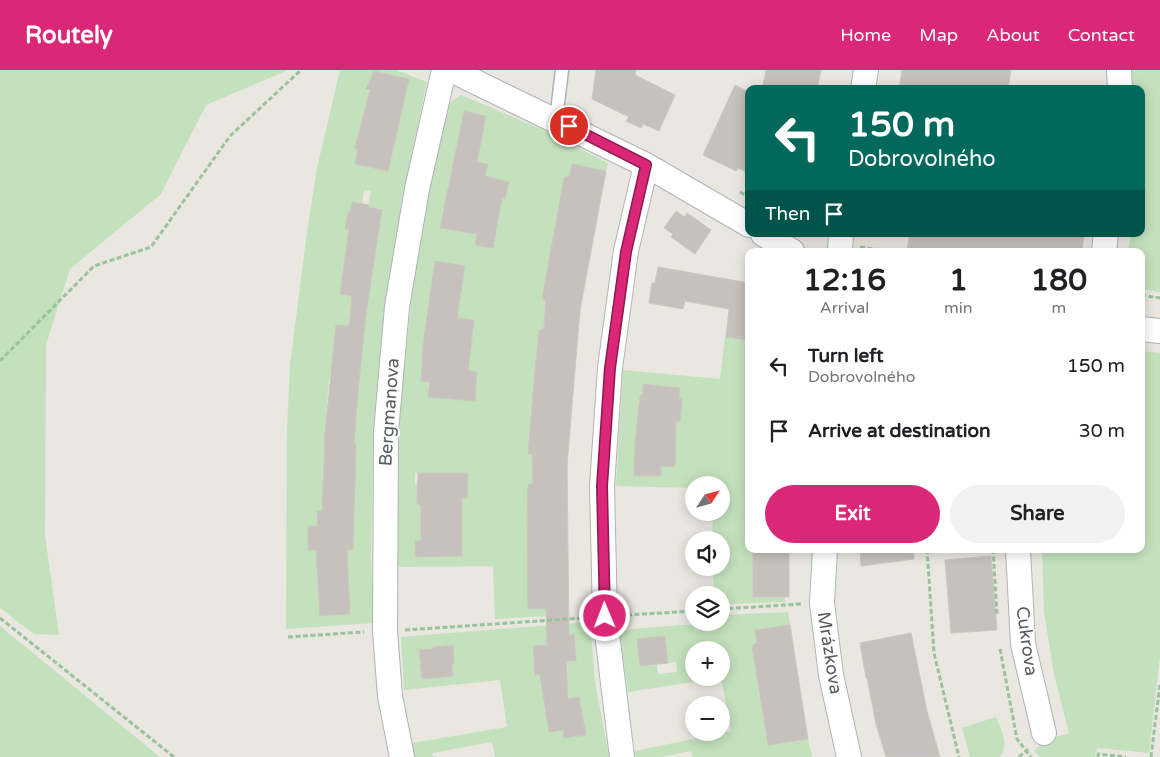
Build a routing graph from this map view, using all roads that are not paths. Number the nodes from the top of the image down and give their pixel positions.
1 (444, 70) edge
2 (451, 70) edge
3 (562, 70) edge
4 (866, 70) edge
5 (1119, 70) edge
6 (864, 85) edge
7 (1120, 85) edge
8 (556, 120) junction
9 (646, 165) junction
10 (745, 223) edge
11 (768, 237) edge
12 (787, 248) edge
13 (1145, 329) edge
14 (1160, 331) edge
15 (825, 553) edge
16 (1018, 553) edge
17 (1044, 733) dead end
18 (402, 757) edge
19 (622, 757) edge
20 (849, 757) edge

1 - 18 street, Bergmanova
2 - 8 street
3 - 8 lane
4 - 6 street
5 - 7 street
8 - 9 street
9 - 10 street
9 - 19 street
11 - 12 street
13 - 14 street
15 - 20 street, Mrázkova
16 - 17 street, Cukrova

